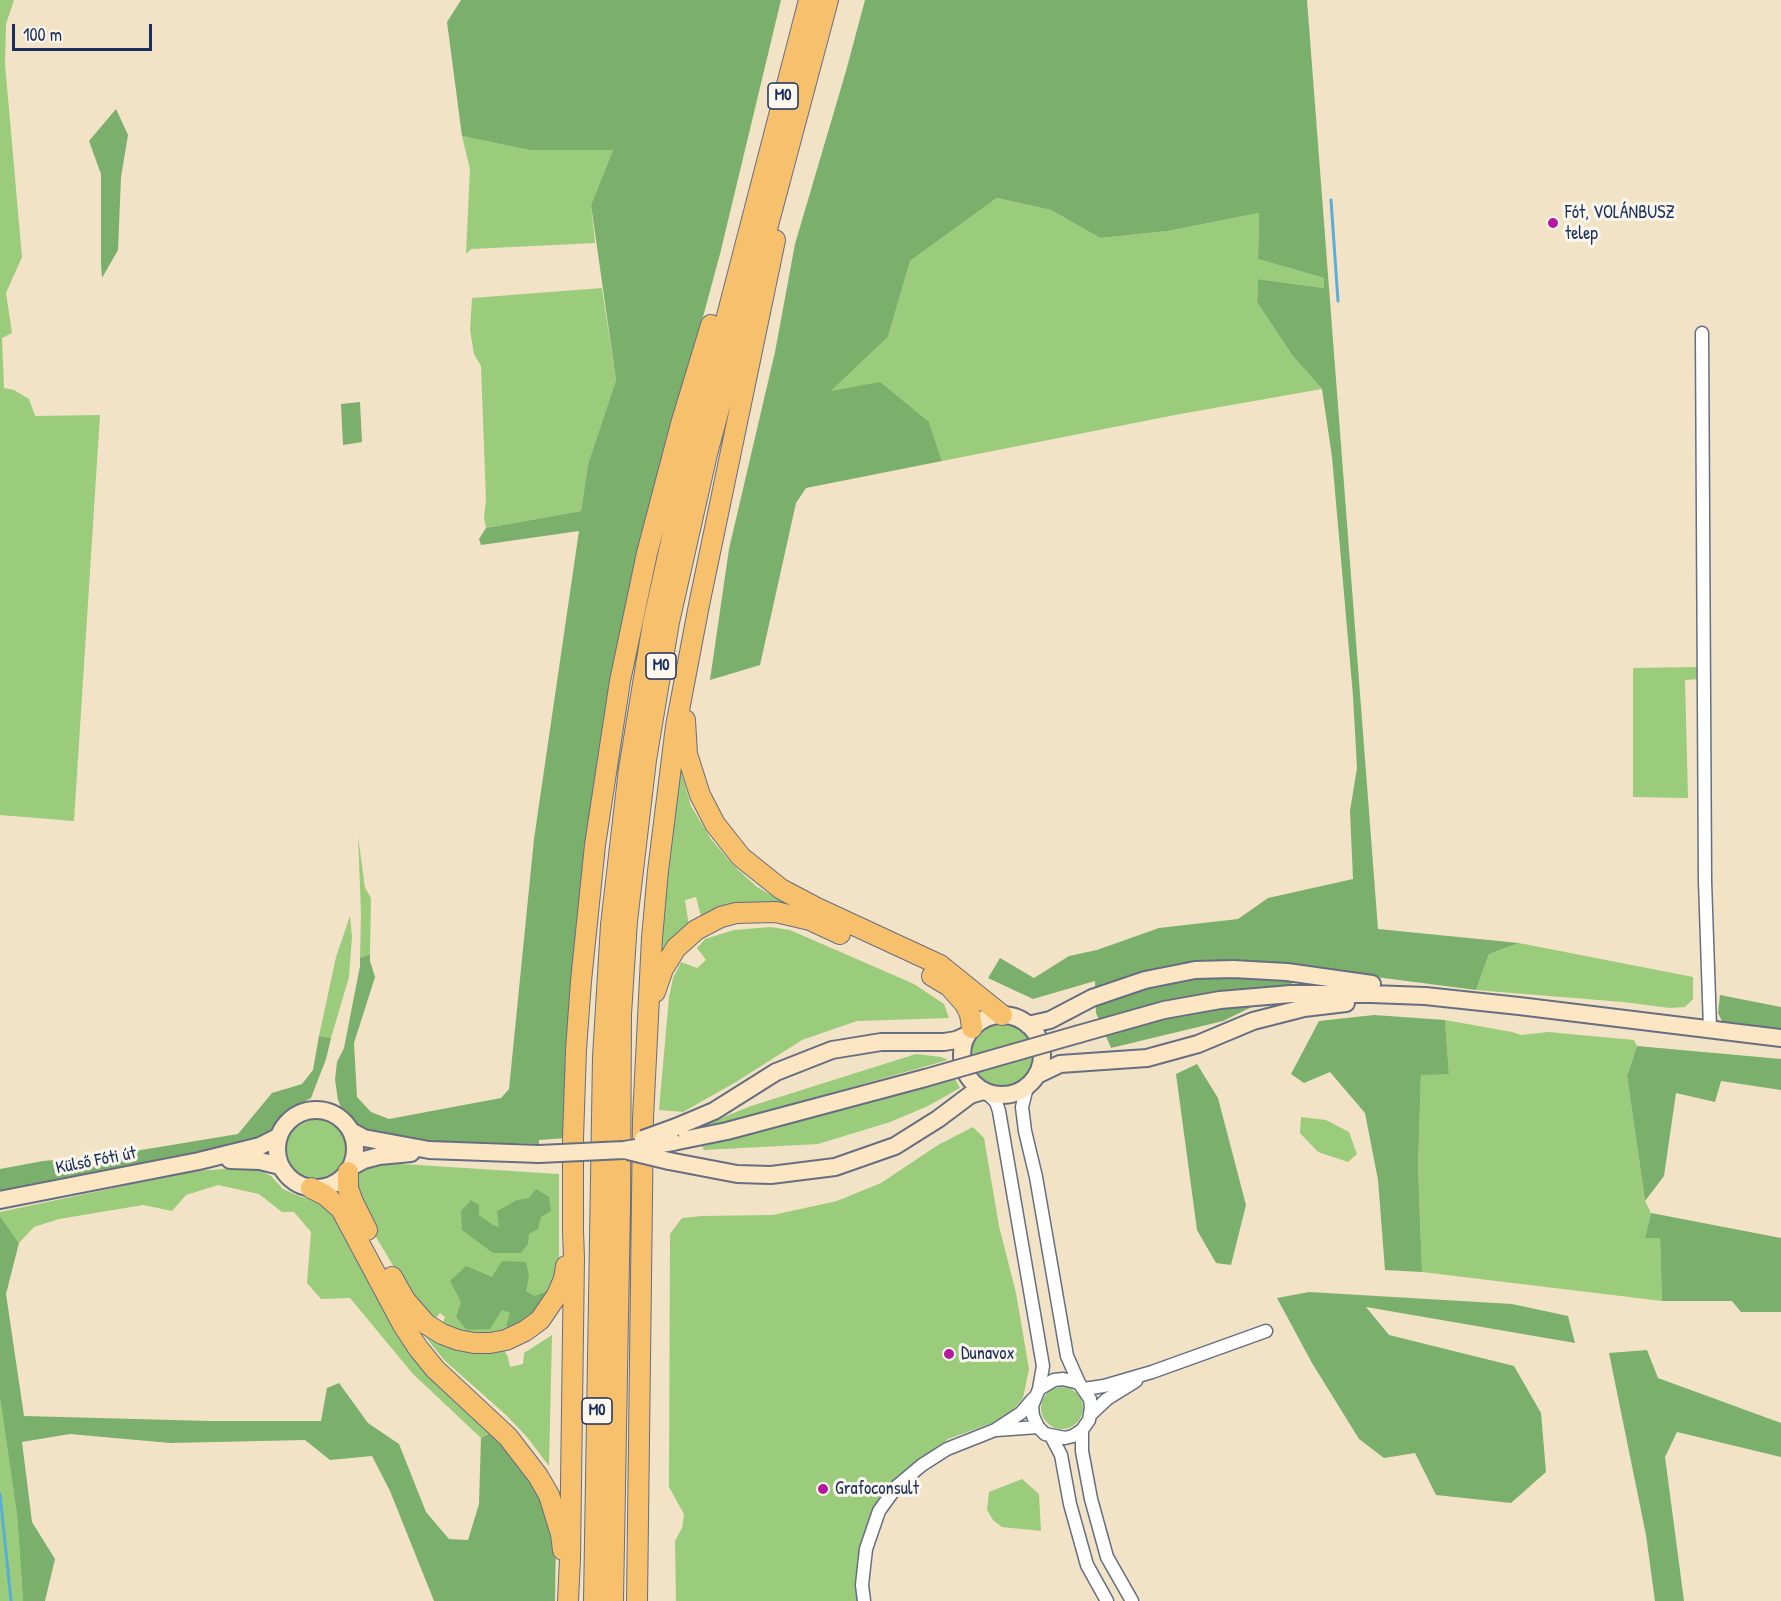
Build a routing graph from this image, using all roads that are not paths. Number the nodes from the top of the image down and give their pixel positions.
1 (809, 0) edge
2 (828, 0) edge
3 (790, 139) junction
4 (759, 193) junction
5 (1702, 333) dead end
6 (685, 678) junction
7 (1425, 996) junction
8 (1002, 1015) junction
9 (648, 1021) junction
10 (1028, 1024) junction
11 (1710, 1028) junction
12 (969, 1031) junction
13 (1781, 1038) edge
14 (1032, 1081) junction
15 (986, 1092) junction
16 (351, 1131) junction
17 (675, 1135) junction
18 (278, 1137) junction
19 (429, 1150) junction
20 (624, 1150) junction
21 (601, 1151) junction
22 (199, 1161) junction
23 (280, 1166) junction
24 (350, 1169) junction
25 (311, 1188) junction
26 (0, 1200) edge
27 (573, 1231) junction
28 (1266, 1331) dead end
29 (1152, 1372) junction
30 (1081, 1386) junction
31 (1036, 1393) junction
32 (1091, 1414) junction
33 (1038, 1427) junction
34 (995, 1430) junction
35 (1082, 1430) junction
36 (1051, 1436) junction
37 (568, 1595) edge
38 (594, 1601) edge
39 (613, 1601) edge
40 (637, 1601) edge
41 (864, 1601) edge
42 (1107, 1601) edge
43 (1132, 1601) edge

1 - 4 highway, M0
2 - 3 highway, M0
3 - 6 highway
3 - 39 highway, M0
4 - 21 highway, M0
4 - 27 highway
5 - 11 street
6 - 8 highway
6 - 9 highway
7 - 10 main road
7 - 11 main road
7 - 14 main road
7 - 17 main road, bridge
8 - 10 main road
8 - 12 main road
9 - 12 highway
9 - 40 highway
10 - 14 main road
11 - 13 main road
12 - 15 main road
12 - 17 main road
14 - 15 main road
14 - 30 street
15 - 20 main road, bridge
15 - 31 street
16 - 18 main road
16 - 19 main road
16 - 24 main road
17 - 20 main road, bridge
18 - 22 main road, Külső Fóti út
18 - 23 main road
19 - 21 main road, bridge
19 - 24 main road
20 - 21 main road, bridge
21 - 38 highway, M0
22 - 23 main road, Külső Fóti út
22 - 26 main road, Külső Fóti út
23 - 25 main road
24 - 25 main road
24 - 27 highway
25 - 37 highway
27 - 37 highway
28 - 29 street
29 - 30 street
29 - 32 street
30 - 31 street
30 - 32 street
31 - 33 street
31 - 34 street
32 - 35 street
33 - 34 street
33 - 36 street
34 - 41 street
35 - 36 street
35 - 43 street
36 - 42 street

